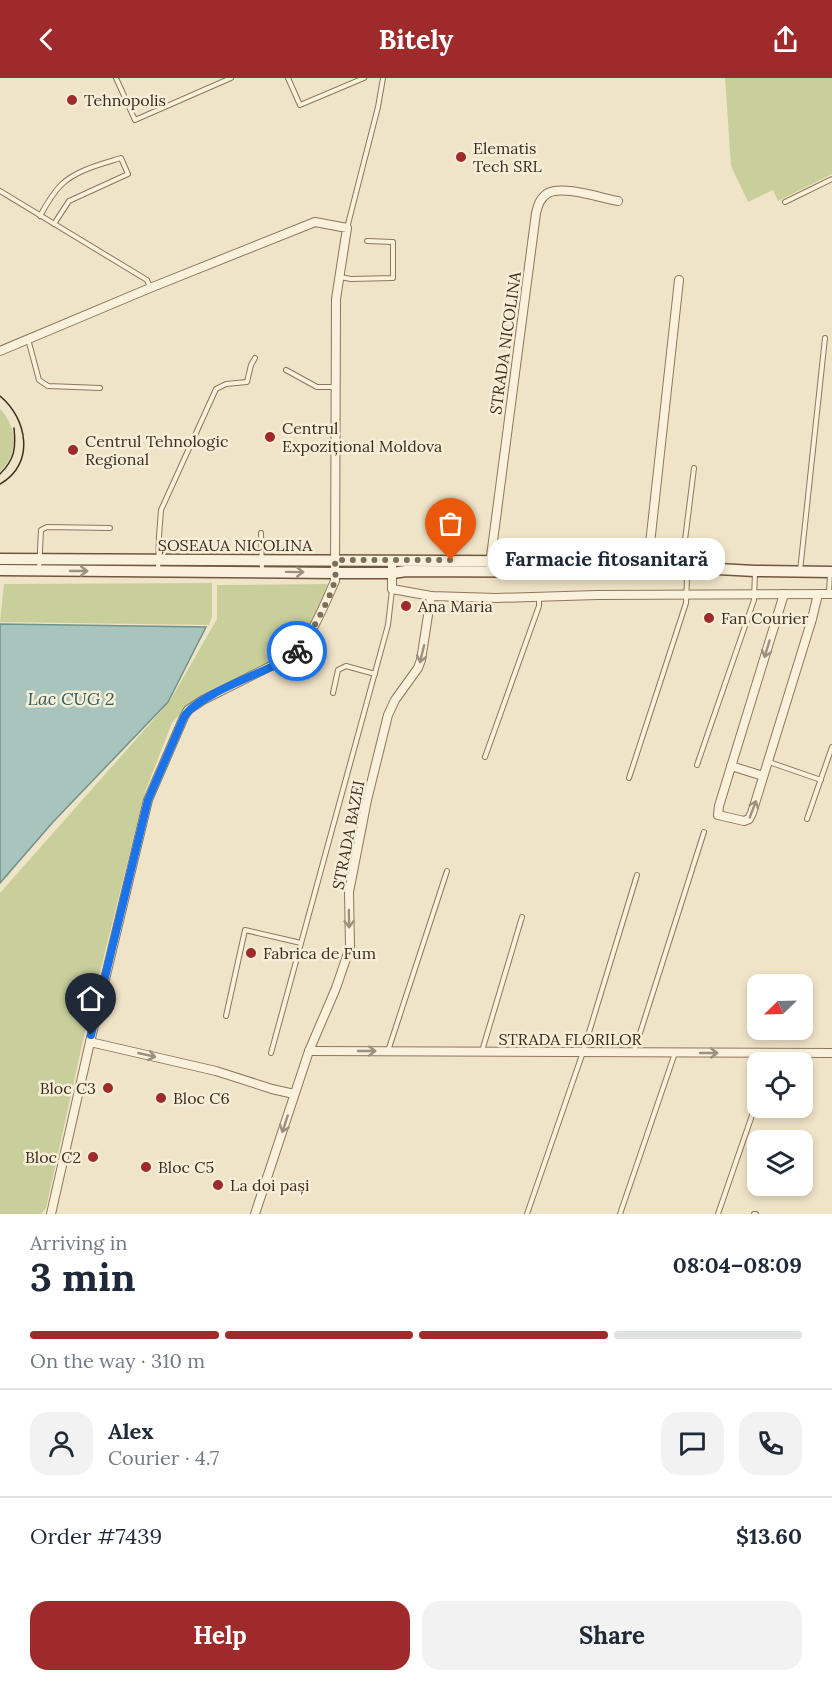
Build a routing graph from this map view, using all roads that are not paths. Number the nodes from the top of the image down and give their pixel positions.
1 (116, 78) edge
2 (231, 78) edge
3 (288, 78) edge
4 (364, 78) edge
5 (383, 78) edge
6 (832, 179) edge
7 (0, 191) edge
8 (618, 201) dead end
9 (785, 202) dead end
10 (40, 216) junction
11 (54, 224) junction
12 (347, 228) junction
13 (367, 241) dead end
14 (339, 277) junction
15 (679, 280) dead end
16 (150, 288) junction
17 (825, 338) dead end
18 (28, 339) junction
19 (0, 351) edge
20 (255, 358) dead end
21 (286, 370) dead end
22 (335, 387) junction
23 (100, 388) dead end
24 (694, 468) dead end
25 (110, 528) dead end
26 (261, 533) dead end
27 (0, 559) edge
28 (39, 559) junction
29 (159, 560) junction
30 (335, 560) junction
31 (392, 561) junction
32 (648, 562) junction
33 (262, 566) junction
34 (490, 566) junction
35 (685, 567) junction
36 (0, 570) edge
37 (39, 571) junction
38 (755, 571) junction
39 (158, 572) junction
40 (800, 572) junction
41 (831, 572) edge
42 (335, 573) junction
43 (393, 573) junction
44 (392, 589) junction
45 (755, 594) junction
46 (784, 594) junction
47 (818, 594) junction
48 (831, 594) edge
49 (686, 595) junction
50 (431, 596) junction
51 (539, 596) junction
52 (375, 674) junction
53 (333, 693) dead end
54 (832, 747) edge
55 (485, 757) dead end
56 (768, 761) junction
57 (697, 765) dead end
58 (731, 766) junction
59 (763, 776) junction
60 (629, 778) dead end
61 (821, 780) junction
62 (807, 819) dead end
63 (704, 832) dead end
64 (447, 871) dead end
65 (637, 875) dead end
66 (522, 917) dead end
67 (301, 943) junction
68 (226, 1016) dead end
69 (90, 1042) junction
70 (309, 1051) junction
71 (387, 1051) junction
72 (482, 1052) junction
73 (583, 1052) junction
74 (271, 1053) dead end
75 (634, 1053) junction
76 (675, 1053) junction
77 (832, 1053) edge
78 (813, 1055) edge
79 (747, 1057) edge
80 (294, 1094) junction
81 (751, 1118) edge
82 (51, 1214) edge
83 (255, 1214) edge
84 (526, 1214) edge
85 (620, 1214) edge
86 (718, 1214) edge

1 - 2 lane
3 - 4 lane
5 - 12 lane
6 - 9 lane
7 - 10 lane
8 - 34 street, STRADA NICOLINA
10 - 11 lane
10 - 11 lane
11 - 16 lane
12 - 14 street
12 - 16 street
13 - 14 lane
14 - 22 street
15 - 32 street
16 - 18 street
17 - 40 lane
18 - 19 street
18 - 23 lane
20 - 29 lane
21 - 22 lane
22 - 30 street
24 - 35 lane
25 - 28 lane
26 - 33 lane
27 - 28 main road, ȘOSEAUA NICOLINA
28 - 29 main road, ȘOSEAUA NICOLINA
28 - 37 lane
29 - 33 main road, ȘOSEAUA NICOLINA
29 - 39 lane
30 - 31 main road, ȘOSEAUA NICOLINA
30 - 33 main road, ȘOSEAUA NICOLINA
30 - 42 street
31 - 34 main road, ȘOSEAUA NICOLINA
31 - 43 street
32 - 34 main road, ȘOSEAUA NICOLINA
32 - 35 main road, ȘOSEAUA NICOLINA
33 - 39 main road, ȘOSEAUA NICOLINA
33 -> 42 main road, ȘOSEAUA NICOLINA
34 - 35 main road, ȘOSEAUA NICOLINA
34 - 43 main road, ȘOSEAUA NICOLINA
35 - 38 main road, ȘOSEAUA NICOLINA
35 - 49 lane
36 - 37 main road, ȘOSEAUA NICOLINA
37 -> 39 main road, ȘOSEAUA NICOLINA
38 - 40 main road, ȘOSEAUA NICOLINA
38 - 45 lane
40 - 41 main road, ȘOSEAUA NICOLINA
41 - 48 lane
42 - 43 main road, ȘOSEAUA NICOLINA
42 - 69 street
43 - 44 street
44 - 50 street
44 - 52 lane
45 - 46 street
45 - 49 street
45 - 57 lane
46 - 47 street
46 -> 58 street
47 - 48 street
47 - 56 street
49 - 51 street
49 - 60 lane
50 - 51 street
50 -> 70 street, STRADA BAZEI
51 - 55 lane
52 - 53 lane
52 - 67 lane
54 - 61 lane
56 - 59 street
56 - 61 lane
58 - 59 street
58 -> 59 street
61 - 62 lane
63 - 75 lane
64 - 71 lane
65 - 73 lane
66 - 72 lane
67 - 68 lane
67 - 74 lane
69 -> 80 street
69 - 82 street
70 -> 71 street, STRADA FLORILOR
70 - 80 street, STRADA BAZEI
71 - 72 street, STRADA FLORILOR
72 - 73 street, STRADA FLORILOR
73 - 75 street, STRADA FLORILOR
73 - 84 lane
75 - 76 street, STRADA FLORILOR
76 -> 79 street, STRADA FLORILOR
76 - 85 lane
77 - 78 street, STRADA FLORILOR
80 -> 83 street, STRADA BAZEI
81 - 86 lane

